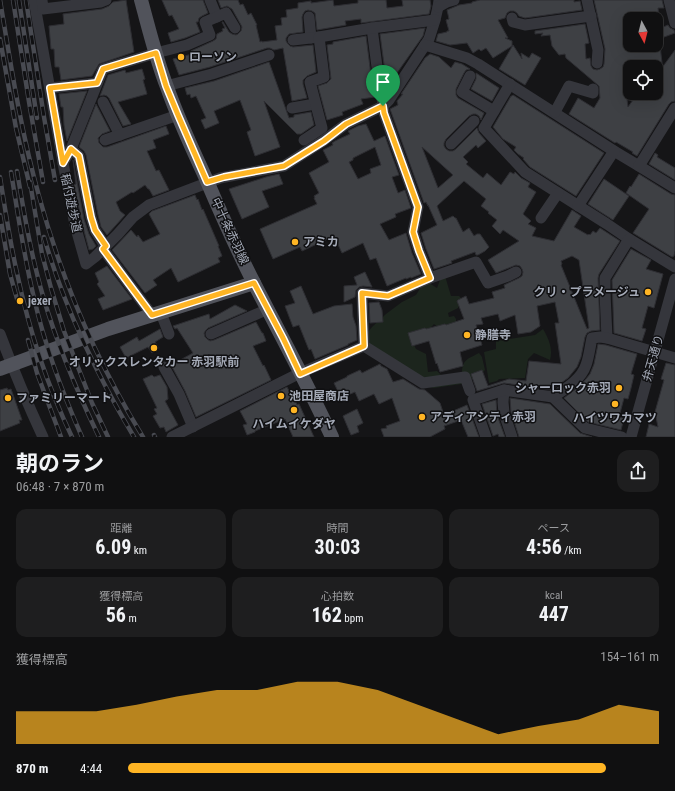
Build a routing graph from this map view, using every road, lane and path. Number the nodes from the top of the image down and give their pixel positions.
1 (34, 0) edge
2 (42, 0) edge
3 (106, 0) edge
4 (141, 0) edge
5 (210, 0) edge
6 (454, 0) edge
7 (587, 0) edge
8 (668, 0) edge
9 (439, 4) edge
10 (590, 16) junction
11 (217, 17) junction
12 (309, 18) dead end
13 (512, 18) dead end
14 (435, 20) junction
15 (675, 23) edge
16 (235, 28) dead end
17 (372, 28) junction
18 (315, 37) junction
19 (293, 40) dead end
20 (425, 45) junction
21 (156, 53) junction
22 (269, 55) dead end
23 (597, 62) dead end
24 (470, 76) dead end
25 (97, 83) junction
26 (510, 84) junction
27 (166, 86) junction
28 (50, 88) junction
29 (593, 90) dead end
30 (381, 98) junction
31 (103, 102) dead end
32 (315, 104) junction
33 (292, 108) dead end
34 (675, 108) edge
35 (494, 111) junction
36 (554, 112) junction
37 (178, 115) junction
38 (474, 121) dead end
39 (120, 136) junction
40 (105, 140) dead end
41 (304, 140) dead end
42 (452, 144) dead end
43 (71, 149) junction
44 (614, 151) junction
45 (63, 163) junction
46 (639, 166) junction
47 (207, 182) junction
48 (675, 188) edge
49 (558, 193) junction
50 (578, 206) junction
51 (540, 218) dead end
52 (629, 239) junction
53 (104, 248) junction
54 (675, 268) edge
55 (516, 272) dead end
56 (430, 278) junction
57 (675, 279) edge
58 (254, 283) junction
59 (268, 309) junction
60 (157, 314) junction
61 (0, 334) edge
62 (169, 334) dead end
63 (211, 334) dead end
64 (607, 338) junction
65 (364, 346) junction
66 (655, 352) junction
67 (675, 358) edge
68 (4, 364) edge
69 (164, 367) dead end
70 (300, 374) junction
71 (504, 390) junction
72 (470, 391) dead end
73 (553, 397) junction
74 (193, 427) junction
75 (43, 437) edge
76 (172, 437) edge
77 (332, 437) edge
78 (486, 437) edge
79 (512, 437) edge
80 (622, 437) edge
81 (631, 437) edge

1 - 28 street, 稲付遊歩道
2 - 3 street
4 - 21 main road, 中十条赤羽線
5 - 11 street
6 - 9 street
7 - 10 street
8 - 15 street
9 - 14 street
10 - 13 street
10 - 23 street
11 - 16 street
11 - 21 street
12 - 18 street
14 - 17 street
14 - 20 street
17 - 18 street
17 - 30 street
18 - 19 street
18 - 32 street
20 - 26 street
20 - 30 street
21 - 25 street
21 - 27 main road, 中十条赤羽線
22 - 27 street
24 - 35 street
25 - 28 street
25 - 43 street
26 - 35 street
26 - 36 street
27 - 37 main road, 中十条赤羽線
28 - 45 street, 稲付遊歩道
29 - 36 street
30 - 47 street
30 - 56 street
31 - 39 street
32 - 33 street
32 - 41 street
34 - 46 street
35 - 49 street
36 - 44 street
37 - 39 street
37 - 47 main road, 中十条赤羽線
38 - 42 street
39 - 40 street
43 - 45 street
43 - 53 street
44 - 46 street
44 - 50 street
45 - 53 street, 稲付遊歩道
46 - 48 street
47 - 53 street
47 - 58 main road, 中十条赤羽線
49 - 50 street
49 - 51 street
50 - 52 street
52 - 54 street
52 - 64 street
53 - 60 street
55 - 56 street
56 - 65 street
57 - 66 street, 弁天通り
58 - 59 main road, 中十条赤羽線
58 - 60 main road
59 - 63 street
59 - 70 main road, 中十条赤羽線
60 - 62 street
60 - 68 main road
61 - 68 street
64 - 66 street
64 - 73 street
65 - 70 street
65 - 72 street
66 - 67 street
66 - 81 street, 弁天通り
68 - 75 street
69 - 74 street
70 - 74 street
70 - 77 main road, 中十条赤羽線
71 - 73 street
71 - 78 street
71 - 79 street
73 - 80 street
74 - 76 street

